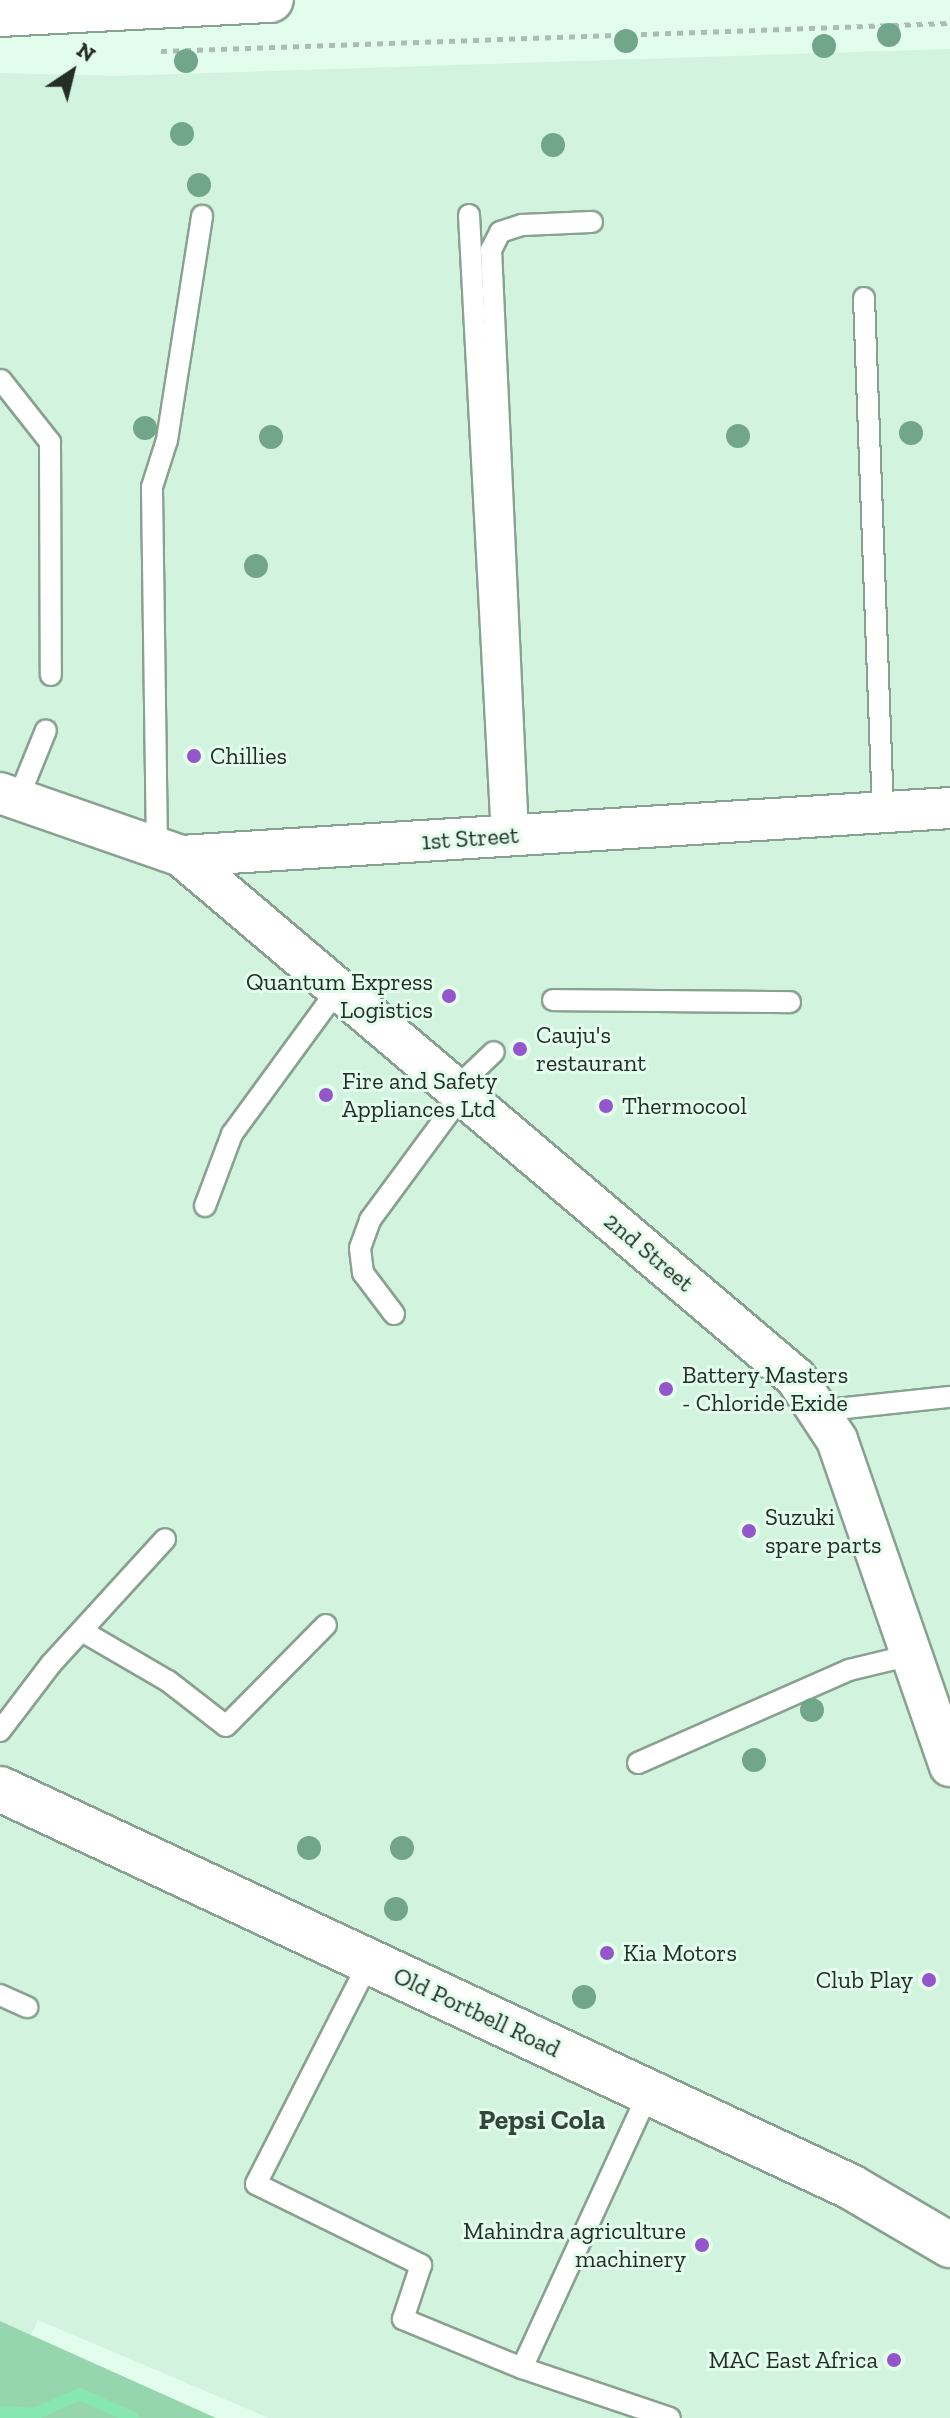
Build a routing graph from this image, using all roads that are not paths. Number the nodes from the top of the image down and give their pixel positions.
1 (271, 0) edge
2 (0, 14) edge
3 (469, 215) dead end
4 (202, 216) dead end
5 (592, 222) dead end
6 (864, 298) dead end
7 (1, 380) edge
8 (51, 675) dead end
9 (46, 730) dead end
10 (9, 796) edge
11 (950, 808) edge
12 (883, 812) junction
13 (510, 835) junction
14 (169, 852) junction
15 (338, 989) junction
16 (553, 1000) dead end
17 (790, 1002) dead end
18 (494, 1052) dead end
19 (460, 1091) junction
20 (205, 1206) dead end
21 (394, 1314) dead end
22 (950, 1397) edge
23 (818, 1411) junction
24 (165, 1539) dead end
25 (326, 1625) dead end
26 (82, 1631) junction
27 (911, 1655) junction
28 (0, 1731) edge
29 (638, 1763) dead end
30 (950, 1766) edge
31 (0, 1789) edge
32 (369, 1962) junction
33 (0, 1995) edge
34 (27, 2007) dead end
35 (649, 2092) junction
36 (950, 2245) edge
37 (522, 2368) junction
38 (670, 2418) edge

1 - 2 main road
3 - 13 lane
4 - 14 lane
5 - 13 lane
6 - 12 lane
7 - 8 lane
9 - 10 lane
10 - 14 street, 1st Street
11 - 12 street, 1st Street
12 - 13 street, 1st Street
13 - 14 street, 1st Street
14 - 15 street, 2nd Street
15 - 19 street, 2nd Street
15 - 20 lane
16 - 17 lane
18 - 19 lane
19 - 21 lane
19 - 23 street, 2nd Street
22 - 23 lane
23 - 27 street, 2nd Street
24 - 26 lane
25 - 26 lane
26 - 28 lane
27 - 29 lane
27 - 30 street, 2nd Street
31 - 32 main road, Old Portbell Road
32 - 35 main road, Old Portbell Road
32 - 37 lane
33 - 34 lane
35 - 36 main road, Old Portbell Road
35 - 37 lane
37 - 38 lane

